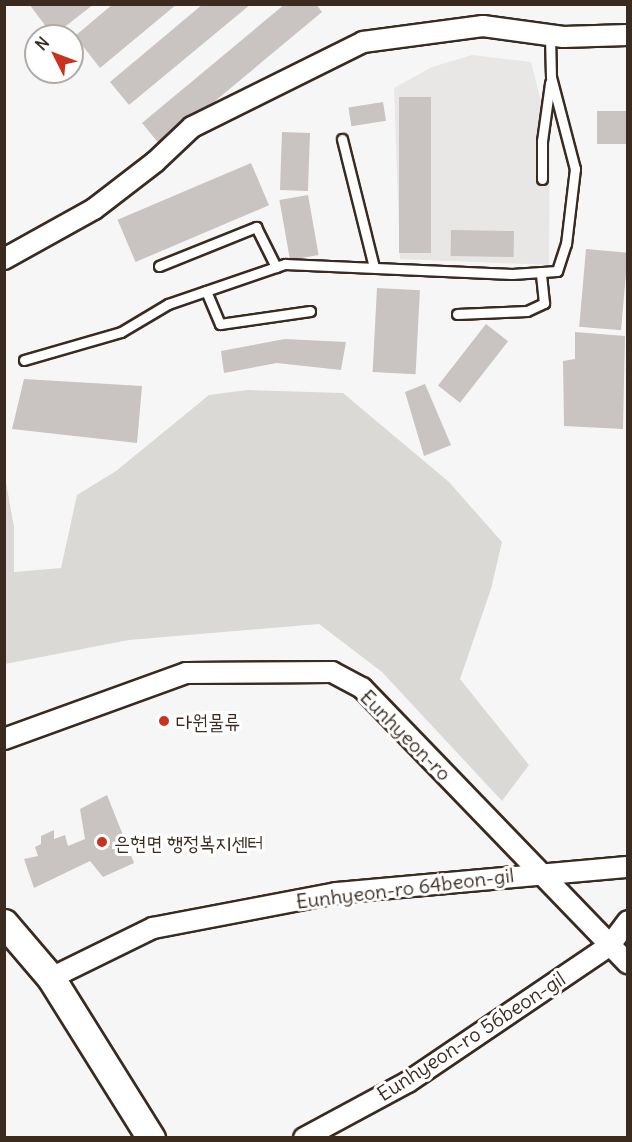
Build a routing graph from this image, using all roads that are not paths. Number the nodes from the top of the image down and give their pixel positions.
1 (550, 35) junction
2 (627, 35) edge
3 (551, 78) junction
4 (342, 139) dead end
5 (542, 179) dead end
6 (4, 259) edge
7 (159, 266) dead end
8 (276, 267) junction
9 (374, 267) junction
10 (541, 272) junction
11 (206, 291) junction
12 (310, 311) dead end
13 (457, 314) dead end
14 (24, 360) dead end
15 (4, 739) edge
16 (627, 867) edge
17 (543, 873) junction
18 (627, 921) edge
19 (4, 923) edge
20 (610, 945) junction
21 (627, 963) edge
22 (51, 978) junction
23 (151, 1137) edge
24 (304, 1137) edge

1 - 2 street
1 - 3 lane
1 - 6 street
3 - 5 lane
3 - 10 lane
4 - 9 lane
7 - 8 lane
8 - 9 lane
8 - 11 lane
9 - 10 lane
10 - 13 lane
11 - 12 lane
11 - 14 lane
15 - 17 street, Eunhyeon-ro
16 - 17 street, Eunhyeon-ro 64beon-gil
17 - 20 street, Eunhyeon-ro
17 - 22 street, Eunhyeon-ro 64beon-gil
18 - 20 street, Eunhyeon-ro 56beon-gil
19 - 22 main road
20 - 21 street, Eunhyeon-ro
20 - 24 street, Eunhyeon-ro 56beon-gil
22 - 23 main road

